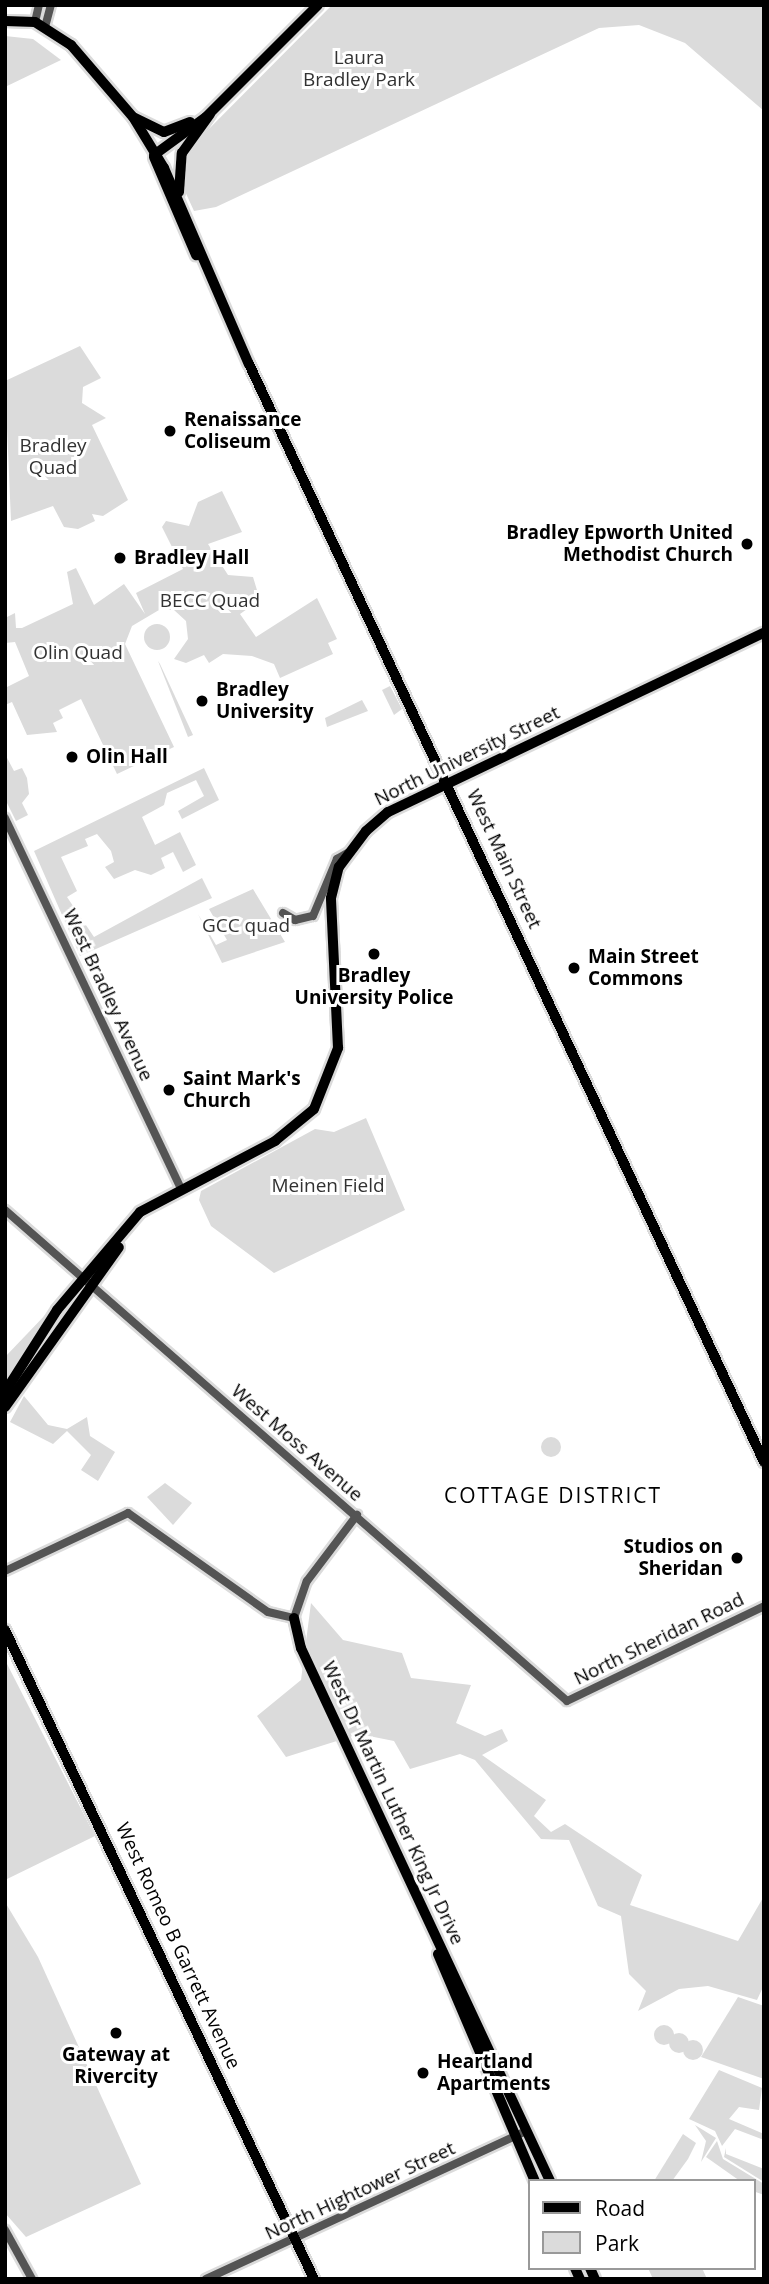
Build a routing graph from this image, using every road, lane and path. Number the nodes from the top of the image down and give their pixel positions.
1 (39, 5) edge
2 (51, 5) edge
3 (318, 5) edge
4 (5, 20) edge
5 (40, 25) junction
6 (212, 111) junction
7 (133, 117) junction
8 (154, 155) junction
9 (180, 203) junction
10 (208, 272) junction
11 (764, 633) edge
12 (449, 782) junction
13 (5, 818) edge
14 (349, 852) junction
15 (283, 913) dead end
16 (180, 1186) junction
17 (5, 1210) edge
18 (87, 1281) junction
19 (5, 1392) edge
20 (5, 1407) edge
21 (764, 1462) edge
22 (357, 1515) junction
23 (5, 1571) edge
24 (764, 1606) edge
25 (294, 1618) junction
26 (5, 1630) edge
27 (567, 1701) joint
28 (425, 1915) junction
29 (527, 2131) junction
30 (514, 2137) junction
31 (534, 2179) edge
32 (549, 2179) edge
33 (5, 2230) edge
34 (295, 2238) junction
35 (32, 2279) edge
36 (206, 2279) edge
37 (314, 2279) edge

1 - 5 street
2 - 5 street
3 - 6 main road
4 - 5 main road
5 - 7 main road, West Main Street
6 - 7 main road
6 - 8 main road
6 - 9 main road
7 - 8 main road, West Main Street
8 - 9 main road, West Main Street
8 - 10 main road, West Main Street
9 - 10 main road, West Main Street
10 - 12 main road, West Main Street
11 - 12 main road, North University Street
12 - 14 main road, North University Street
12 - 21 main road, West Main Street
13 - 16 street, West Bradley Avenue
14 - 15 street
14 - 16 main road, North University Street
16 - 18 main road, North University Street
17 - 18 street, West Moss Avenue
18 - 19 main road
18 - 20 main road
18 - 22 street, West Moss Avenue
22 - 25 street
22 - 27 street, West Moss Avenue
23 - 25 street
24 - 27 street, North Sheridan Road
25 - 28 main road, West Dr Martin Luther King Jr Drive
26 - 34 main road, West Romeo B Garrett Avenue
28 - 29 main road, West Dr Martin Luther King Jr Drive
28 - 30 main road
29 - 30 street, North Hightower Street
29 - 32 main road, West Dr Martin Luther King Jr Drive
30 - 31 main road
30 - 34 street, North Hightower Street
33 - 35 street
34 - 36 street, North Hightower Street
34 - 37 main road, West Romeo B Garrett Avenue

